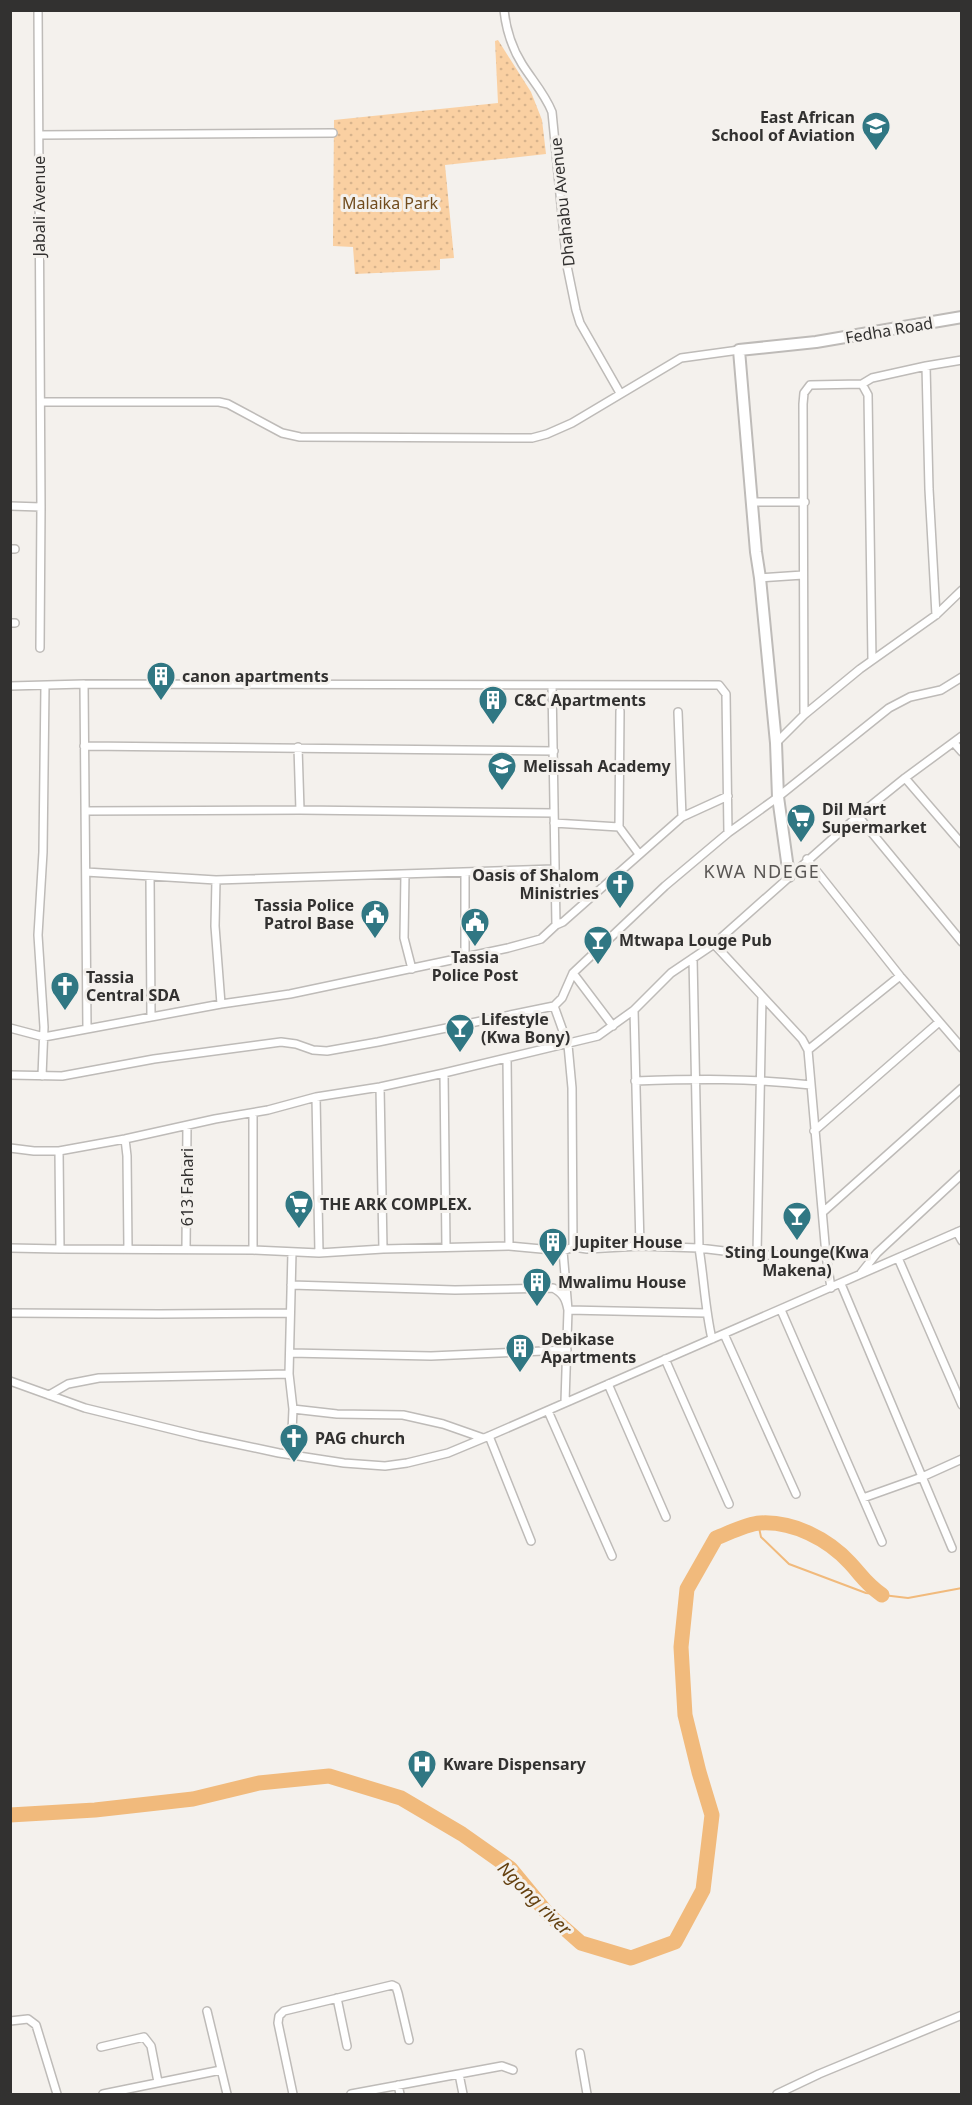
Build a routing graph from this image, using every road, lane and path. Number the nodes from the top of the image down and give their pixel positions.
1 (38, 10) edge
2 (504, 10) edge
3 (333, 133) dead end
4 (39, 135) junction
5 (962, 317) edge
6 (739, 350) junction
7 (962, 360) edge
8 (926, 366) junction
9 (862, 384) junction
10 (620, 393) junction
11 (41, 402) junction
12 (752, 502) junction
13 (804, 502) junction
14 (10, 507) edge
15 (41, 507) junction
16 (803, 575) junction
17 (760, 578) junction
18 (962, 590) edge
19 (936, 615) junction
20 (40, 648) dead end
21 (872, 660) junction
22 (962, 677) edge
23 (84, 684) junction
24 (552, 685) junction
25 (45, 686) junction
26 (10, 687) edge
27 (620, 711) dead end
28 (678, 712) dead end
29 (804, 715) junction
30 (962, 736) edge
31 (954, 742) junction
32 (776, 743) junction
33 (84, 746) junction
34 (298, 747) junction
35 (554, 751) junction
36 (962, 752) edge
37 (905, 778) junction
38 (728, 796) junction
39 (778, 797) junction
40 (300, 810) junction
41 (86, 811) junction
42 (554, 813) junction
43 (858, 816) junction
44 (682, 817) junction
45 (554, 823) junction
46 (619, 827) junction
47 (728, 833) junction
48 (962, 844) edge
49 (639, 854) junction
50 (807, 859) junction
51 (554, 869) junction
52 (86, 872) junction
53 (465, 873) junction
54 (405, 874) junction
55 (789, 876) junction
56 (150, 877) junction
57 (216, 880) junction
58 (556, 926) junction
59 (962, 942) edge
60 (714, 944) junction
61 (465, 958) junction
62 (693, 958) junction
63 (412, 969) junction
64 (573, 973) junction
65 (900, 976) junction
66 (762, 997) junction
67 (220, 1004) junction
68 (554, 1006) junction
69 (634, 1010) junction
70 (151, 1017) junction
71 (938, 1023) junction
72 (614, 1026) junction
73 (10, 1028) edge
74 (87, 1029) junction
75 (44, 1037) junction
76 (568, 1045) junction
77 (962, 1048) edge
78 (808, 1050) junction
79 (507, 1058) junction
80 (444, 1073) junction
81 (10, 1075) edge
82 (42, 1076) junction
83 (696, 1078) junction
84 (762, 1080) junction
85 (635, 1082) junction
86 (380, 1086) junction
87 (811, 1086) junction
88 (962, 1088) edge
89 (316, 1097) junction
90 (253, 1114) junction
91 (187, 1126) junction
92 (814, 1131) junction
93 (125, 1139) junction
94 (10, 1148) edge
95 (59, 1151) junction
96 (962, 1174) edge
97 (823, 1212) junction
98 (959, 1231) edge
99 (962, 1241) edge
100 (509, 1246) junction
101 (640, 1246) junction
102 (446, 1247) junction
103 (573, 1247) junction
104 (10, 1248) edge
105 (699, 1248) junction
106 (60, 1249) junction
107 (129, 1249) junction
108 (186, 1249) junction
109 (383, 1249) junction
110 (253, 1250) junction
111 (563, 1251) junction
112 (292, 1252) junction
113 (319, 1253) junction
114 (826, 1254) junction
115 (757, 1255) junction
116 (898, 1258) junction
117 (861, 1274) junction
118 (841, 1284) junction
119 (291, 1285) junction
120 (831, 1288) junction
121 (568, 1310) junction
122 (781, 1310) junction
123 (290, 1312) junction
124 (10, 1313) edge
125 (706, 1313) junction
126 (724, 1334) junction
127 (712, 1339) junction
128 (567, 1350) junction
129 (290, 1353) junction
130 (666, 1359) junction
131 (289, 1374) junction
132 (10, 1381) edge
133 (608, 1384) junction
134 (49, 1395) junction
135 (565, 1402) junction
136 (962, 1405) edge
137 (293, 1409) junction
138 (548, 1411) junction
139 (486, 1437) junction
140 (291, 1454) junction
141 (962, 1459) edge
142 (922, 1477) junction
143 (796, 1494) dead end
144 (863, 1498) junction
145 (729, 1504) dead end
146 (666, 1517) dead end
147 (531, 1540) dead end
148 (882, 1542) dead end
149 (952, 1548) dead end
150 (612, 1556) dead end
151 (337, 1998) junction
152 (207, 2011) dead end
153 (962, 2015) edge
154 (10, 2021) edge
155 (409, 2040) dead end
156 (347, 2046) dead end
157 (101, 2047) dead end
158 (580, 2054) dead end
159 (221, 2070) junction
160 (513, 2070) dead end
161 (459, 2074) junction
162 (158, 2082) junction
163 (398, 2085) junction
164 (57, 2094) edge
165 (103, 2094) edge
166 (227, 2094) edge
167 (294, 2094) edge
168 (351, 2094) edge
169 (400, 2094) edge
170 (463, 2094) edge
171 (587, 2094) edge
172 (777, 2094) edge

1 - 4 street, Jabali Avenue
2 - 10 street, Dhahabu Avenue
3 - 4 street
4 - 11 street, Jabali Avenue
5 - 6 street, Fedha Road
6 - 10 street
6 - 12 street
7 - 8 street
8 - 9 street
8 - 19 street
9 - 13 street
9 - 21 street
10 - 11 street
11 - 15 street, Jabali Avenue
12 - 13 street
12 - 17 street
13 - 16 street
14 - 15 street
15 - 20 street, Jabali Avenue
16 - 17 street
16 - 29 street
17 - 32 street
18 - 19 street
19 - 21 street
21 - 29 street
22 - 39 street
23 - 24 street
23 - 25 street
23 - 33 street
24 - 35 street
24 - 38 street
25 - 26 street
25 - 75 street
27 - 46 street
28 - 44 street
29 - 32 street
30 - 31 street
31 - 36 street
31 - 37 street
32 - 39 street
33 - 34 street
33 - 41 street
34 - 35 street
34 - 40 street
35 - 42 street
37 - 43 street
37 - 48 street
38 - 44 street
38 - 47 street
39 - 47 street
39 - 55 street
40 - 41 street
40 - 42 street
41 - 52 street
42 - 45 street
43 - 50 street
43 - 59 street
44 - 49 street
45 - 46 street
45 - 51 street
46 - 49 street
47 - 64 street
49 - 58 street
50 - 55 street
50 - 65 street
51 - 53 street
51 - 58 street
52 - 56 street
52 - 74 street
53 - 54 street
53 - 61 street
54 - 57 street
54 - 63 street
55 - 60 street
56 - 57 street
56 - 70 street
57 - 67 street
58 - 61 street
60 - 62 street
60 - 66 street
61 - 63 street
62 - 69 street
62 - 83 street
63 - 67 street
64 - 68 street
64 - 72 street
65 - 71 street
65 - 78 street
66 - 78 street
66 - 84 street
67 - 70 street
68 - 76 street
68 - 82 street
69 - 72 street
69 - 85 street
70 - 74 street
71 - 77 street
71 - 92 street
72 - 76 street
73 - 75 street
74 - 75 street
75 - 82 street
76 - 79 street
76 - 103 street
78 - 87 street
79 - 80 street
79 - 100 street
80 - 86 street
80 - 102 street
81 - 82 street
83 - 84 street
83 - 85 street
83 - 105 street
84 - 87 street
84 - 115 street
85 - 101 street
86 - 89 street
86 - 109 street
87 - 92 street
88 - 97 street
89 - 90 street
89 - 113 street
90 - 91 street
90 - 110 street
91 - 93 street
91 - 108 street, 613 Fahari
92 - 97 street
93 - 95 street
93 - 107 street
94 - 95 street
95 - 106 street
96 - 117 street
97 - 114 street
98 - 99 street
98 - 116 street
100 - 102 street
100 - 111 street
101 - 103 street
101 - 105 street
102 - 109 street
103 - 111 street
104 - 106 street
105 - 115 street
105 - 125 street
106 - 107 street
107 - 108 street
108 - 110 street
109 - 113 street
110 - 112 street
111 - 121 street
112 - 113 street
112 - 119 street
114 - 115 street
114 - 120 street
116 - 117 street
116 - 136 street
117 - 118 street
118 - 120 street
118 - 142 street
119 - 121 street
119 - 123 street
120 - 122 street
121 - 125 street
121 - 128 street
122 - 126 street
122 - 144 street
123 - 124 street
123 - 129 street
125 - 127 street
126 - 127 street
126 - 143 street
127 - 130 street
128 - 129 street
128 - 135 street
129 - 131 street
130 - 133 street
130 - 145 street
131 - 134 street
131 - 137 street
132 - 134 street
133 - 135 street
133 - 146 street
134 - 140 street
135 - 138 street
137 - 139 street
137 - 140 street
138 - 139 street
138 - 150 street
139 - 140 street
139 - 147 street
141 - 142 street
142 - 144 street
142 - 149 street
144 - 148 street
151 - 155 street
151 - 156 street
151 - 167 street
152 - 159 street
153 - 172 street
154 - 164 street
157 - 162 street
158 - 171 street
159 - 162 street
159 - 166 street
160 - 161 street
161 - 163 street
161 - 170 street
162 - 165 street
163 - 168 street
163 - 169 street

